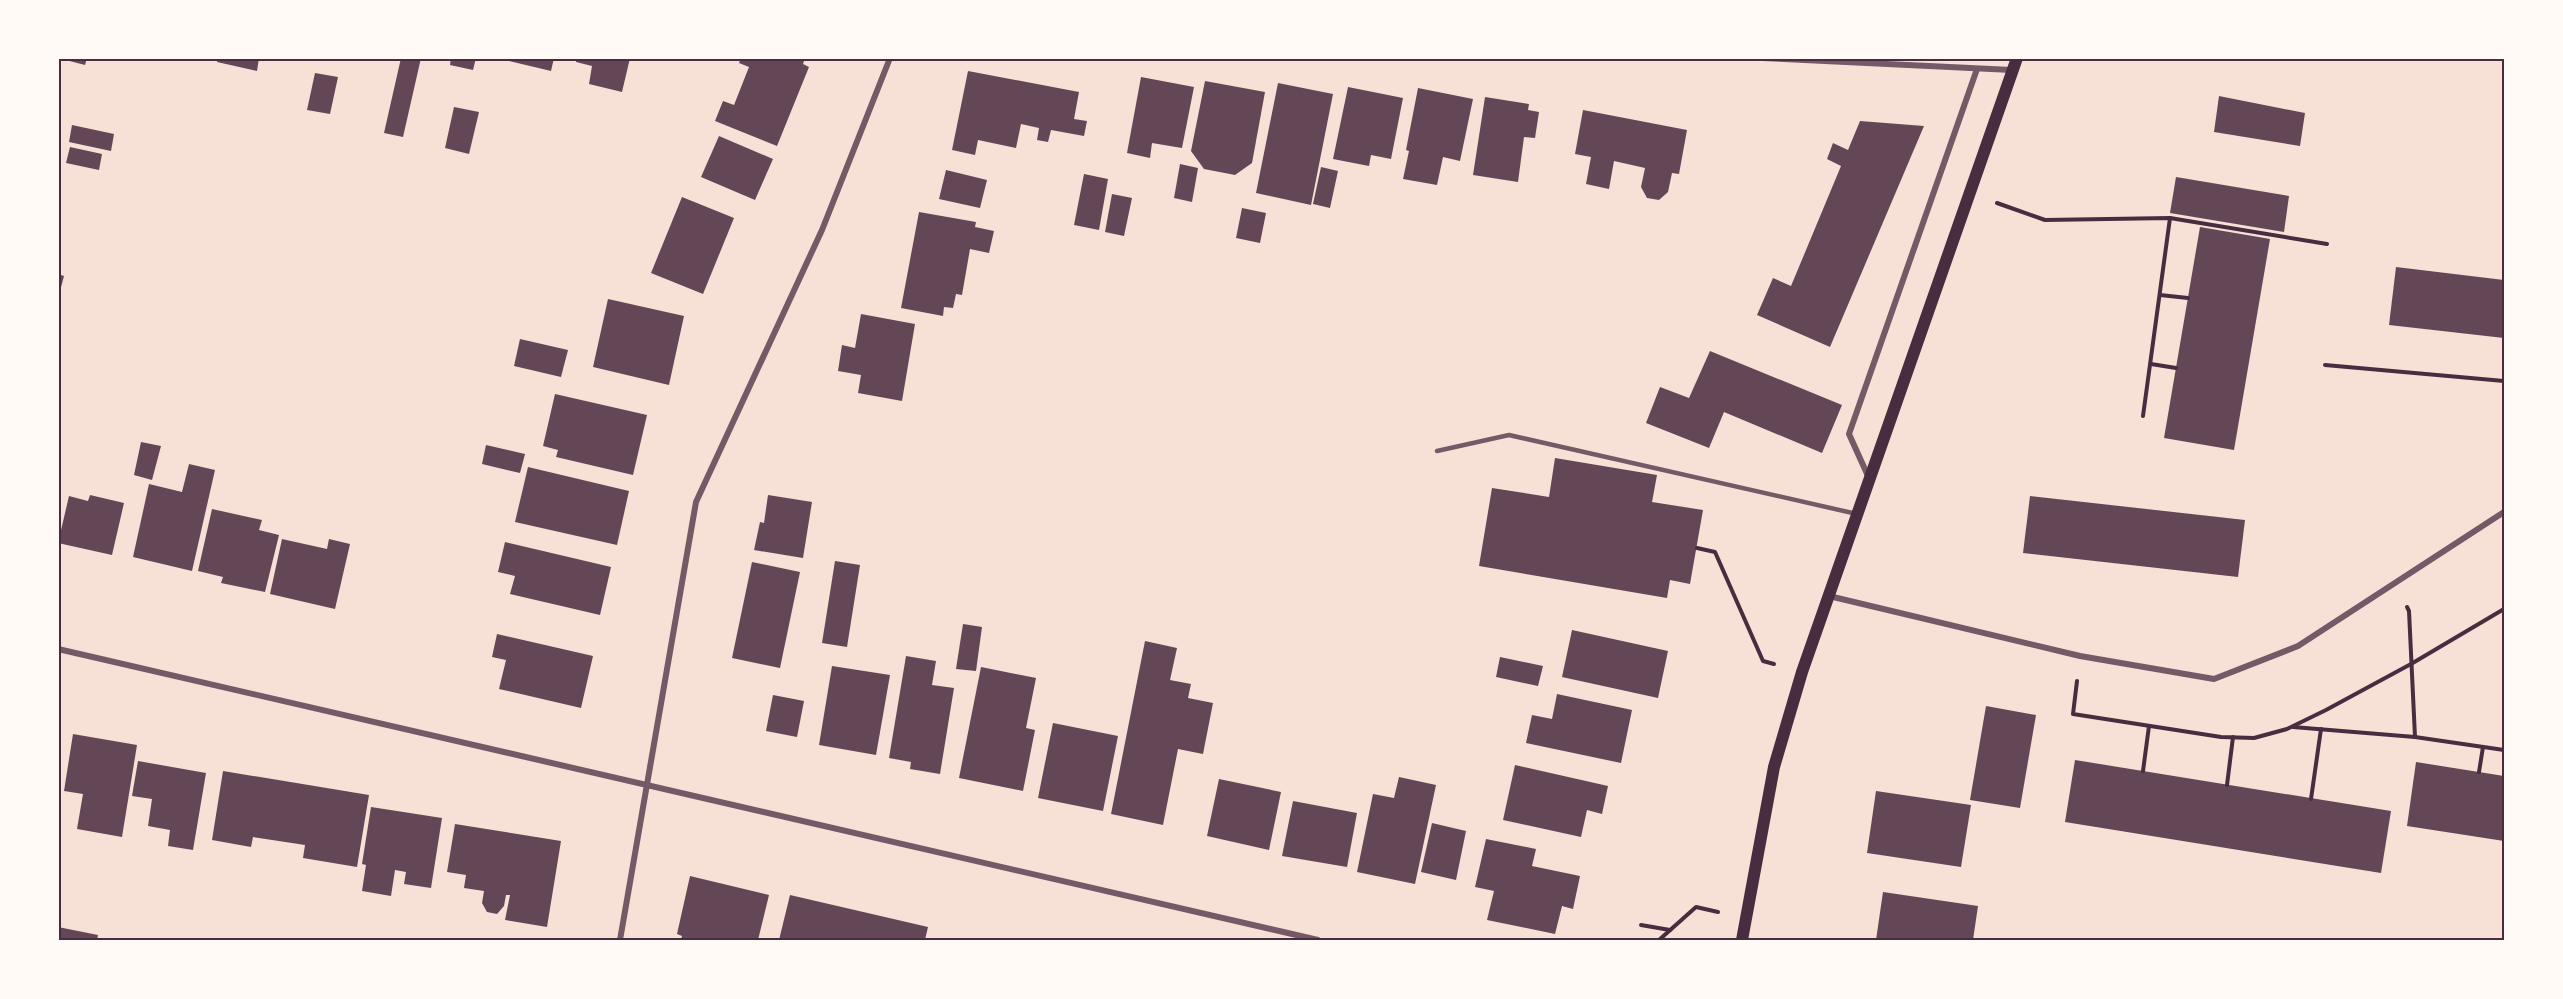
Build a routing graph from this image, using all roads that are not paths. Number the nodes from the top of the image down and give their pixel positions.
1 (890, 58) edge
2 (1762, 58) edge
3 (2014, 64) edge
4 (1977, 69) junction
5 (1437, 450) dead end
6 (1870, 480) junction
7 (2505, 512) edge
8 (1859, 514) junction
9 (1829, 596) junction
10 (58, 649) edge
11 (647, 784) junction
12 (620, 940) edge
13 (1318, 940) edge
14 (1742, 940) edge

1 - 11 street
2 - 4 street
3 - 4 street
3 - 6 main road
4 - 6 street
5 - 8 lane
6 - 8 main road
7 - 9 street
8 - 9 main road
9 - 14 main road
10 - 11 street
11 - 12 street
11 - 13 street

